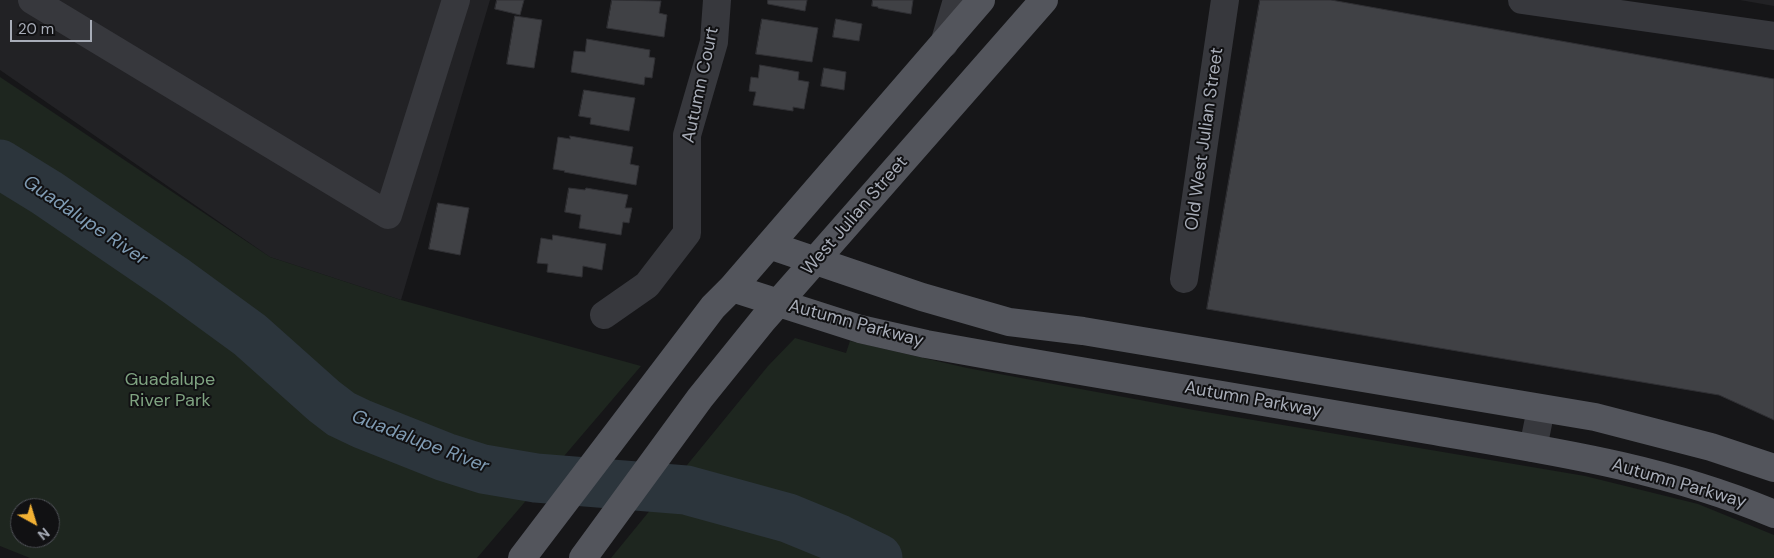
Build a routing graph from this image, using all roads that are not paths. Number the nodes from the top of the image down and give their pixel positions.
1 (32, 0) edge
2 (456, 0) edge
3 (717, 0) edge
4 (957, 0) edge
5 (981, 0) edge
6 (1044, 0) edge
7 (1225, 0) edge
8 (1522, 0) edge
9 (64, 9) edge
10 (1665, 10) edge
11 (1774, 36) edge
12 (944, 44) junction
13 (769, 245) junction
14 (816, 260) junction
15 (1184, 279) dead end
16 (732, 288) junction
17 (779, 303) junction
18 (604, 315) dead end
19 (1541, 409) junction
20 (1533, 448) junction
21 (1774, 468) edge
22 (1774, 514) edge
23 (522, 558) edge
24 (583, 558) edge

1 - 9 street
2 - 9 street
3 - 18 street, Autumn Court
4 - 12 street
5 - 12 main road
6 - 14 main road, West Julian Street
7 - 15 street, Old West Julian Street
8 - 10 street
10 - 11 street
12 - 13 main road
13 - 14 main road
13 - 16 main road
14 - 17 main road, West Julian Street
14 - 19 main road
16 - 17 main road, Autumn Parkway
16 - 23 main road
17 - 20 main road, Autumn Parkway
17 - 24 main road, West Julian Street
19 - 20 street
19 - 21 main road
20 - 22 main road, Autumn Parkway

